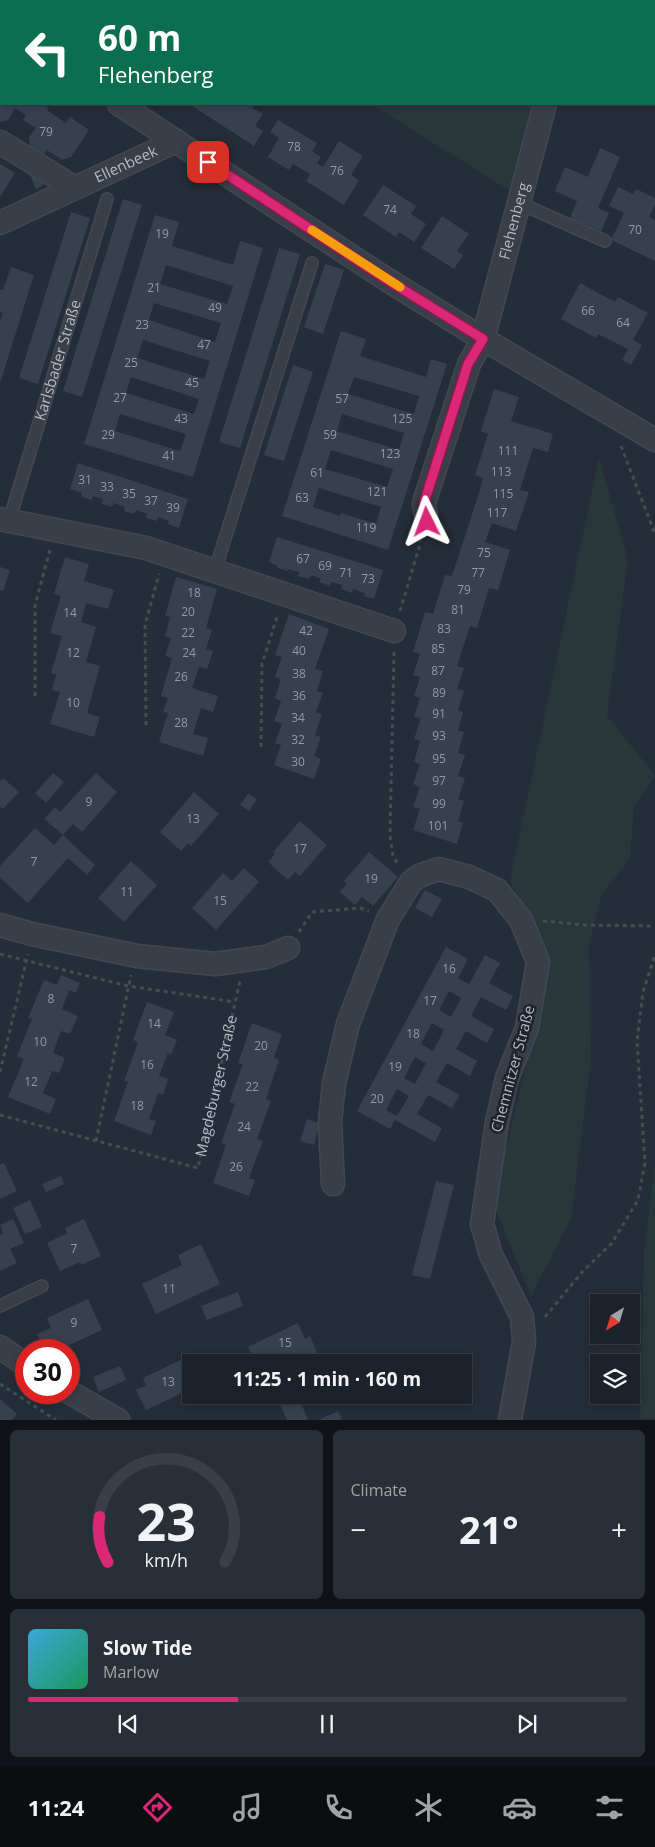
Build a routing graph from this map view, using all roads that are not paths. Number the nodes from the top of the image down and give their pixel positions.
1 (121, 105) edge
2 (545, 105) edge
3 (176, 141) junction
4 (0, 142) edge
5 (75, 188) junction
6 (107, 199) dead end
7 (519, 203) junction
8 (0, 223) edge
9 (606, 241) dead end
10 (312, 263) dead end
11 (483, 339) junction
12 (655, 440) edge
13 (5, 520) edge
14 (427, 522) road end
15 (215, 570) junction
16 (394, 632) road end
17 (0, 925) edge
18 (288, 948) road end
19 (333, 1184) dead end
20 (42, 1286) dead end
21 (0, 1306) edge
22 (0, 1347) edge
23 (15, 1357) edge
24 (80, 1398) edge
25 (118, 1420) edge
26 (510, 1420) edge

1 - 3 street
2 - 7 street, Flehenberg
3 - 5 street, Ellenbeek
3 - 11 street
4 - 5 street, Ellenbeek
5 - 8 street, Ellenbeek
6 - 13 lane, Karlsbader Straße
7 - 9 lane
7 - 11 street, Flehenberg
10 - 15 lane
11 - 12 street
11 - 14 street, Flehenberg
13 - 15 street, Karlsbader Straße
15 - 16 street, Karlsbader Straße
17 - 18 street
19 - 26 street, Chemnitzer Straße
20 - 21 lane
22 - 23 street
24 - 25 street

